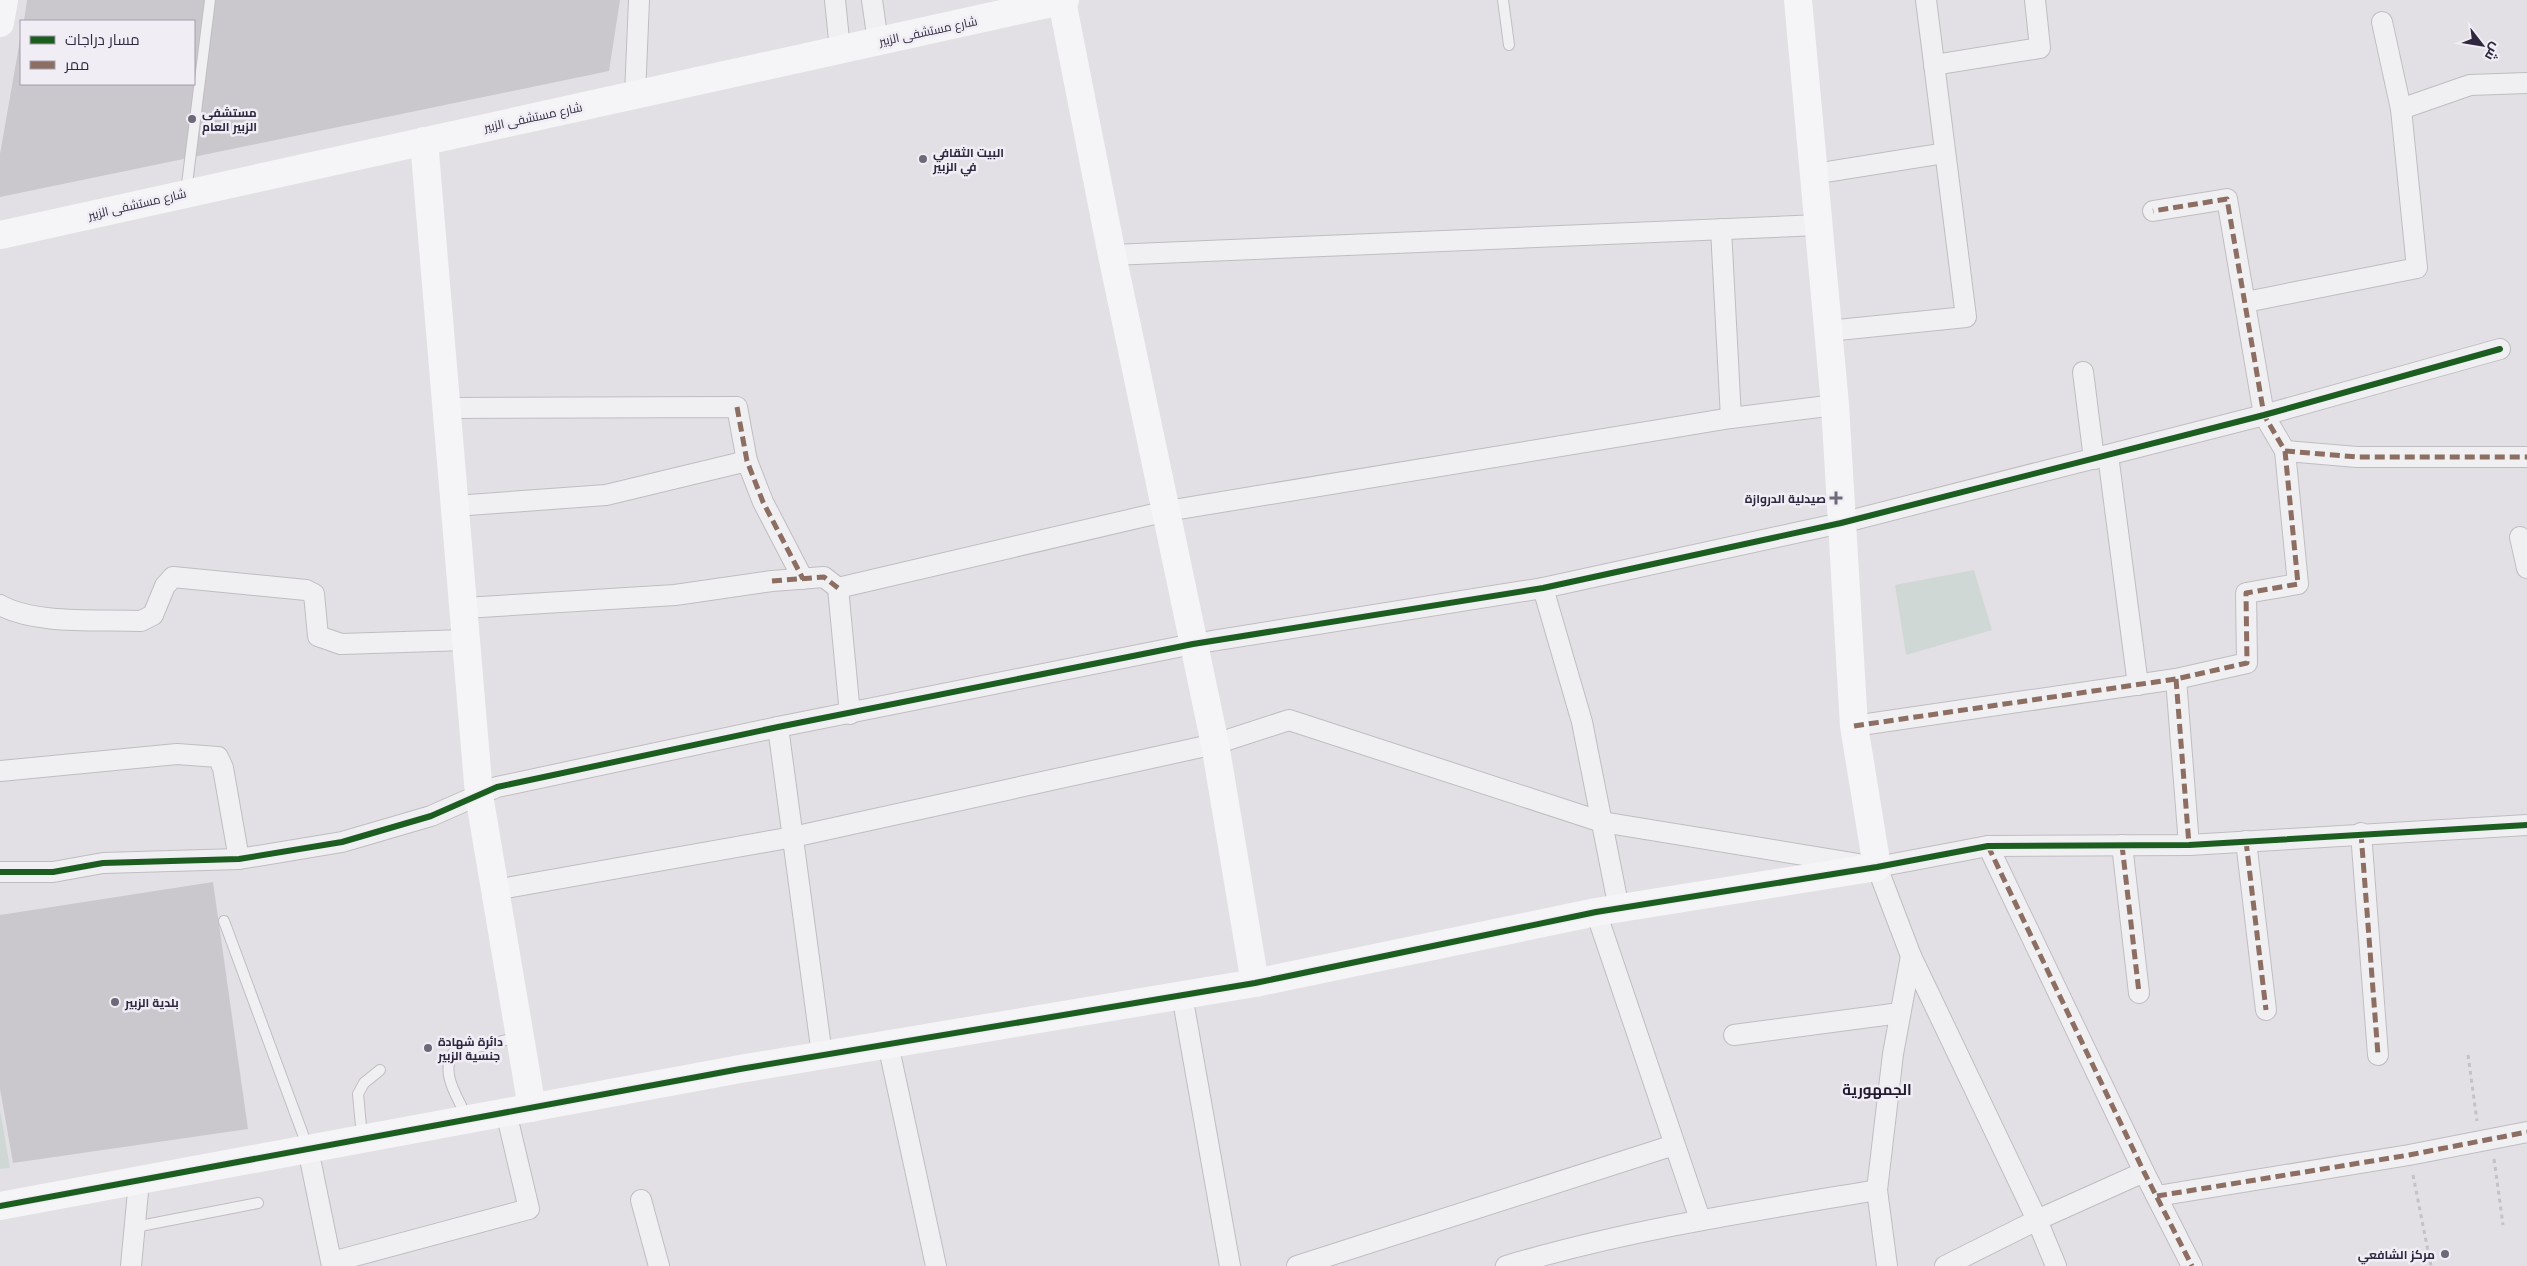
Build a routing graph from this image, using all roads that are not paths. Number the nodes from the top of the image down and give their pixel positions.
1 (4, 0) edge
2 (210, 0) edge
3 (638, 0) edge
4 (835, 0) edge
5 (872, 0) edge
6 (1503, 0) edge
7 (1798, 0) edge
8 (1926, 0) edge
9 (2035, 0) edge
10 (1064, 1) edge
11 (2382, 22) dead end
12 (0, 23) edge
13 (878, 42) junction
14 (1510, 45) dead end
15 (840, 50) junction
16 (1934, 65) junction
17 (2527, 84) edge
18 (635, 95) junction
19 (2400, 109) junction
20 (424, 141) junction
21 (1945, 153) junction
22 (1814, 174) junction
23 (186, 193) junction
24 (2153, 211) dead end
25 (1819, 225) junction
26 (1721, 230) junction
27 (0, 235) edge
28 (1112, 255) junction
29 (2246, 302) junction
30 (1828, 331) junction
31 (2500, 349) dead end
32 (2083, 372) dead end
33 (1835, 405) junction
34 (447, 408) junction
35 (2264, 415) junction
36 (1731, 418) junction
37 (2285, 450) junction
38 (2101, 457) junction
39 (2527, 457) edge
40 (747, 461) junction
41 (455, 506) junction
42 (1167, 511) junction
43 (1841, 523) junction
44 (2520, 537) dead end
45 (2527, 568) edge
46 (803, 579) junction
47 (838, 588) junction
48 (1543, 588) junction
49 (0, 605) edge
50 (464, 608) junction
51 (466, 640) junction
52 (1193, 644) junction
53 (2176, 679) junction
54 (2138, 685) junction
55 (850, 714) junction
56 (1854, 726) junction
57 (778, 727) junction
58 (1215, 744) junction
59 (0, 771) edge
60 (479, 795) junction
61 (1602, 822) junction
62 (2527, 824) edge
63 (2361, 833) junction
64 (793, 837) junction
65 (2246, 841) junction
66 (2122, 845) junction
67 (2189, 845) junction
68 (1988, 846) junction
69 (239, 859) junction
70 (1877, 867) junction
71 (0, 872) edge
72 (495, 890) junction
73 (1607, 911) junction
74 (224, 921) dead end
75 (1911, 956) junction
76 (1255, 983) junction
77 (2139, 993) dead end
78 (1182, 995) junction
79 (2266, 1010) dead end
80 (1900, 1013) junction
81 (1734, 1035) dead end
82 (520, 1036) junction
83 (888, 1044) junction
84 (2378, 1054) dead end
85 (822, 1055) junction
86 (380, 1070) dead end
87 (519, 1110) junction
88 (468, 1119) junction
89 (2527, 1132) edge
90 (362, 1139) junction
91 (1674, 1145) junction
92 (308, 1149) junction
93 (2144, 1172) junction
94 (139, 1181) junction
95 (1877, 1190) junction
96 (2157, 1196) junction
97 (641, 1200) dead end
98 (258, 1203) dead end
99 (0, 1206) edge
100 (1700, 1220) junction
101 (2037, 1220) junction
102 (135, 1228) junction
103 (1544, 1261) edge
104 (332, 1264) edge
105 (131, 1266) edge
106 (659, 1266) edge
107 (936, 1266) edge
108 (1230, 1266) edge
109 (1297, 1266) edge
110 (1506, 1266) edge
111 (1887, 1266) edge
112 (1945, 1266) edge
113 (2056, 1266) edge
114 (2192, 1266) edge

1 - 12 street
2 - 23 lane
3 - 18 street
4 - 15 street
5 - 13 street
6 - 14 lane
7 - 22 street
8 - 16 street
9 - 16 street
10 - 13 street, شارع مستشفى الزبير
10 - 28 street
11 - 19 street
13 - 15 street, شارع مستشفى الزبير
15 - 18 street, شارع مستشفى الزبير
16 - 21 street
17 - 19 street
18 - 20 street, شارع مستشفى الزبير
19 - 29 street
20 - 23 street, شارع مستشفى الزبير
20 - 34 street
21 - 22 street
21 - 30 street
22 - 25 street
23 - 27 street, شارع مستشفى الزبير
24 - 29 street
25 - 26 street
25 - 30 street
26 - 28 street
26 - 36 street
28 - 42 street
29 - 35 street
30 - 33 street
31 - 35 street
32 - 38 street
33 - 36 street
33 - 43 street
34 - 40 street
34 - 41 street
35 - 37 street
35 - 38 street
36 - 42 street
37 - 39 street
37 - 53 street
38 - 43 street
38 - 54 street
40 - 41 street
40 - 46 street
41 - 50 street
42 - 47 street
42 - 52 street
43 - 48 street
43 - 56 street
44 - 45 street
46 - 47 street
46 - 50 street
47 - 55 street
48 - 52 street
48 - 61 street
49 - 51 street
50 - 51 street
51 - 60 street
52 - 55 street
52 - 58 street
53 - 54 street
53 - 67 street
54 - 56 street
55 - 57 street
56 - 70 street
57 - 60 street
57 - 64 street
58 - 61 street
58 - 64 street
58 - 76 street
59 - 69 street
60 - 69 street
60 - 72 street
61 - 70 street
61 - 73 street
62 - 63 street
63 - 65 street
63 - 84 street
64 - 72 street
64 - 85 street
65 - 67 street
65 - 79 street
66 - 67 street
66 - 68 street
66 - 77 street
68 - 70 street
68 - 93 street
69 - 71 street
70 - 73 street
70 - 75 street
72 - 82 street
73 - 76 street
73 - 91 street
74 - 92 lane
75 - 80 street
75 - 101 street
76 - 78 street
78 - 83 street
78 - 108 street
80 - 81 street
80 - 95 street
82 - 87 street
82 - 88 lane
83 - 85 street
83 - 107 street
85 - 87 street
86 - 90 lane
87 - 88 street
87 - 104 street
88 - 90 street
89 - 96 street
90 - 92 street
91 - 100 street
91 - 109 street
92 - 94 street
92 - 104 street
93 - 96 street
93 - 101 street
94 - 99 street
94 - 102 street
95 - 100 street
95 - 111 street
96 - 114 street
97 - 106 street
98 - 102 lane
100 - 103 street
101 - 112 street
101 - 113 street
102 - 105 street
103 - 110 street

